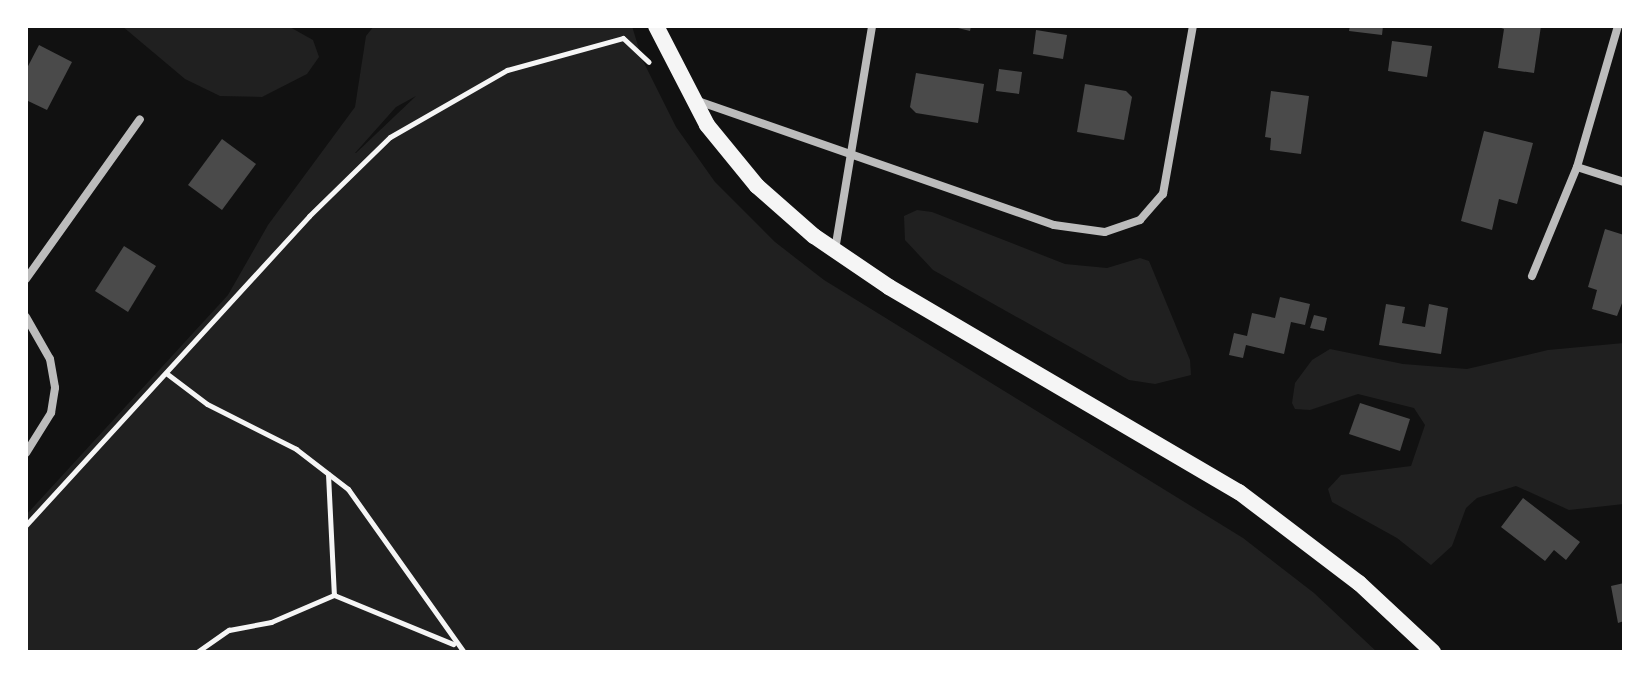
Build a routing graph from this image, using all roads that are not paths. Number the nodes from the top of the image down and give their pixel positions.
1 (656, 26) edge
2 (872, 26) edge
3 (1193, 26) edge
4 (1618, 26) edge
5 (690, 98) junction
6 (140, 119) dead end
7 (854, 156) junction
8 (1577, 167) junction
9 (1624, 182) edge
10 (834, 251) junction
11 (1532, 276) dead end
12 (26, 279) edge
13 (26, 317) edge
14 (26, 453) edge
15 (1433, 652) edge

1 - 5 main road
2 - 7 street
3 - 7 street
4 - 8 street
5 - 7 street
5 - 10 main road
6 - 12 street
7 - 10 street
8 - 9 street
8 - 11 street
10 - 15 main road
13 - 14 street

